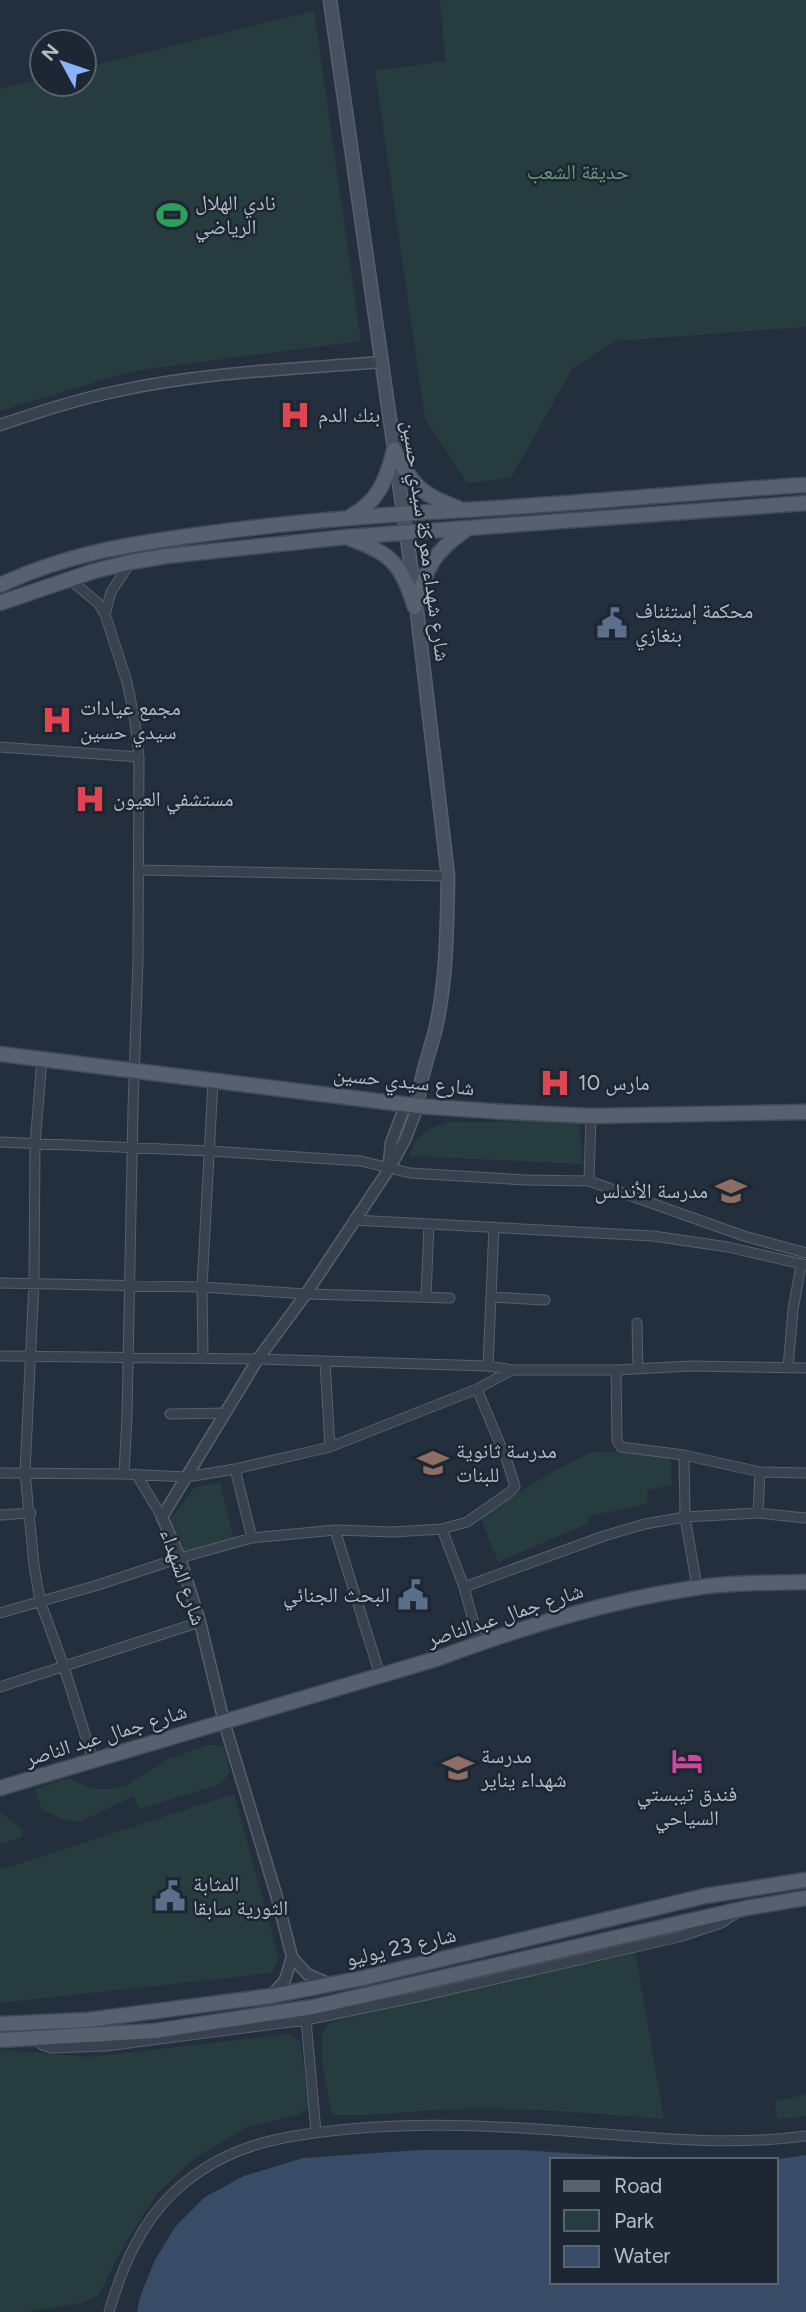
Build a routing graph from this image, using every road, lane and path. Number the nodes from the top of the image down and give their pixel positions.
1 (330, 0) edge
2 (382, 362) junction
3 (0, 425) edge
4 (394, 450) junction
5 (806, 485) edge
6 (806, 503) edge
7 (464, 510) junction
8 (403, 513) junction
9 (344, 519) junction
10 (467, 529) junction
11 (406, 534) junction
12 (346, 537) junction
13 (131, 562) junction
14 (69, 578) junction
15 (0, 585) edge
16 (0, 603) edge
17 (415, 607) junction
18 (105, 614) junction
19 (0, 747) edge
20 (139, 757) junction
21 (139, 870) junction
22 (448, 876) junction
23 (0, 1054) edge
24 (43, 1059) junction
25 (134, 1070) junction
26 (213, 1081) junction
27 (412, 1104) junction
28 (806, 1112) edge
29 (591, 1116) junction
30 (0, 1142) edge
31 (35, 1144) junction
32 (132, 1147) junction
33 (210, 1151) junction
34 (389, 1168) junction
35 (589, 1181) junction
36 (354, 1220) junction
37 (429, 1225) junction
38 (494, 1227) junction
39 (806, 1253) edge
40 (804, 1265) edge
41 (34, 1282) junction
42 (0, 1283) edge
43 (129, 1285) junction
44 (202, 1287) junction
45 (306, 1294) junction
46 (426, 1296) junction
47 (491, 1297) junction
48 (450, 1298) dead end
49 (545, 1300) dead end
50 (637, 1323) dead end
51 (0, 1356) edge
52 (31, 1356) junction
53 (203, 1358) junction
54 (127, 1359) junction
55 (258, 1359) junction
56 (325, 1362) junction
57 (488, 1366) junction
58 (788, 1368) junction
59 (806, 1368) edge
60 (638, 1369) junction
61 (512, 1370) junction
62 (616, 1370) junction
63 (477, 1389) junction
64 (226, 1413) junction
65 (170, 1414) dead end
66 (330, 1447) junction
67 (684, 1455) junction
68 (235, 1469) junction
69 (26, 1472) junction
70 (760, 1472) junction
71 (0, 1473) edge
72 (806, 1473) edge
73 (124, 1474) junction
74 (136, 1475) junction
75 (187, 1477) junction
76 (31, 1513) junction
77 (758, 1513) junction
78 (0, 1515) edge
79 (162, 1517) junction
80 (685, 1517) junction
81 (806, 1518) edge
82 (442, 1529) junction
83 (335, 1530) junction
84 (252, 1538) junction
85 (180, 1558) junction
86 (806, 1582) edge
87 (464, 1587) junction
88 (697, 1587) junction
89 (40, 1601) junction
90 (0, 1614) edge
91 (200, 1622) junction
92 (479, 1643) junction
93 (64, 1667) junction
94 (380, 1675) junction
95 (0, 1687) edge
96 (224, 1722) junction
97 (93, 1760) junction
98 (0, 1788) edge
99 (802, 1880) edge
100 (803, 1898) edge
101 (292, 1957) junction
102 (331, 1984) junction
103 (406, 1992) junction
104 (271, 1996) junction
105 (306, 2020) junction
106 (0, 2024) edge
107 (33, 2038) junction
108 (0, 2040) edge
109 (316, 2132) junction
110 (806, 2136) edge
111 (109, 2312) edge

1 - 2 main road, شارع شهداء معركة سيدي حسين
2 - 3 street
2 - 4 main road, شارع شهداء معركة سيدي حسين
4 - 7 main road
4 - 8 main road, شارع شهداء معركة سيدي حسين
4 - 9 main road
5 - 7 main road
6 - 10 main road
7 - 8 main road
8 - 9 main road
8 - 11 main road, شارع شهداء معركة سيدي حسين
9 - 15 main road
10 - 11 main road
10 - 17 main road
11 - 12 main road
11 - 17 main road, شارع شهداء معركة سيدي حسين
12 - 13 main road
12 - 17 main road
13 - 14 main road
13 - 18 street
14 - 16 main road
14 - 18 street
17 - 22 main road, شارع شهداء معركة سيدي حسين
18 - 20 street
19 - 20 street
20 - 21 street
21 - 22 street
21 - 25 street
22 - 27 main road, شارع شهداء معركة سيدي حسين
23 - 24 main road, شارع سيدي حسين
24 - 25 main road, شارع سيدي حسين
24 - 31 street
25 - 26 main road, شارع سيدي حسين
25 - 32 street
26 - 27 main road, شارع سيدي حسين
26 - 33 street
27 - 29 main road, شارع سيدي حسين
27 - 34 street, شارع الشهداء
28 - 29 main road, شارع سيدي حسين
29 - 35 street
30 - 31 street
31 - 32 street
31 - 41 street
32 - 33 street
32 - 43 street
33 - 34 street
33 - 44 street
34 - 35 street
34 - 36 street, شارع الشهداء
35 - 39 street
36 - 37 street
36 - 45 street, شارع الشهداء
37 - 38 street
37 - 46 street
38 - 40 street
38 - 47 street
40 - 58 street
41 - 42 street
41 - 43 street
41 - 52 street
43 - 44 street
43 - 54 street
44 - 45 street
44 - 53 street
45 - 46 street
45 - 55 street, شارع الشهداء
46 - 48 street
47 - 49 street
47 - 57 street
50 - 60 street
51 - 52 street
52 - 54 street
52 - 69 street
53 - 54 street
53 - 55 street
54 - 73 street
55 - 56 street
55 - 64 street, شارع الشهداء
56 - 57 street
56 - 66 street
57 - 61 street
58 - 59 street
58 - 60 street
60 - 62 street
61 - 62 street
61 - 63 street
62 - 67 street
63 - 66 street
63 - 82 street
64 - 65 street
64 - 75 street, شارع الشهداء
66 - 68 street
67 - 70 street
67 - 80 street
68 - 75 street
68 - 84 street
69 - 71 street
69 - 73 street
69 - 76 street
70 - 72 street
70 - 77 street
73 - 74 street
74 - 75 street
74 - 79 street
75 - 79 street, شارع الشهداء
76 - 78 street
76 - 89 street
77 - 80 street
77 - 81 street
79 - 85 street, شارع الشهداء
80 - 87 street
80 - 88 street
82 - 83 street
82 - 87 street
83 - 84 street
83 - 94 street
84 - 85 street
85 - 89 street
85 - 91 street, شارع الشهداء
86 - 88 main road, شارع جمال عبدالناصر
87 - 92 street
88 - 92 main road, شارع جمال عبدالناصر
89 - 90 street
89 - 93 street
91 - 93 street
91 - 96 street, شارع الشهداء
92 - 94 main road, شارع جمال عبدالناصر
93 - 95 street
93 - 97 street
94 - 96 main road, شارع جمال عبدالناصر
96 - 97 main road, شارع جمال عبد الناصر
96 - 101 street, شارع الشهداء
97 - 98 main road, شارع جمال عبد الناصر
99 - 100 main road
99 - 102 main road, شارع 23 يوليو
100 - 103 main road, شارع 23 يوليو
101 - 102 street
101 - 104 street
102 - 104 main road, شارع 23 يوليو
103 - 105 street
103 - 107 main road, شارع 23 يوليو
104 - 106 main road, شارع 23 يوليو
105 - 107 street
105 - 109 street
107 - 108 main road, شارع 23 يوليو
109 - 110 street
109 - 111 street

